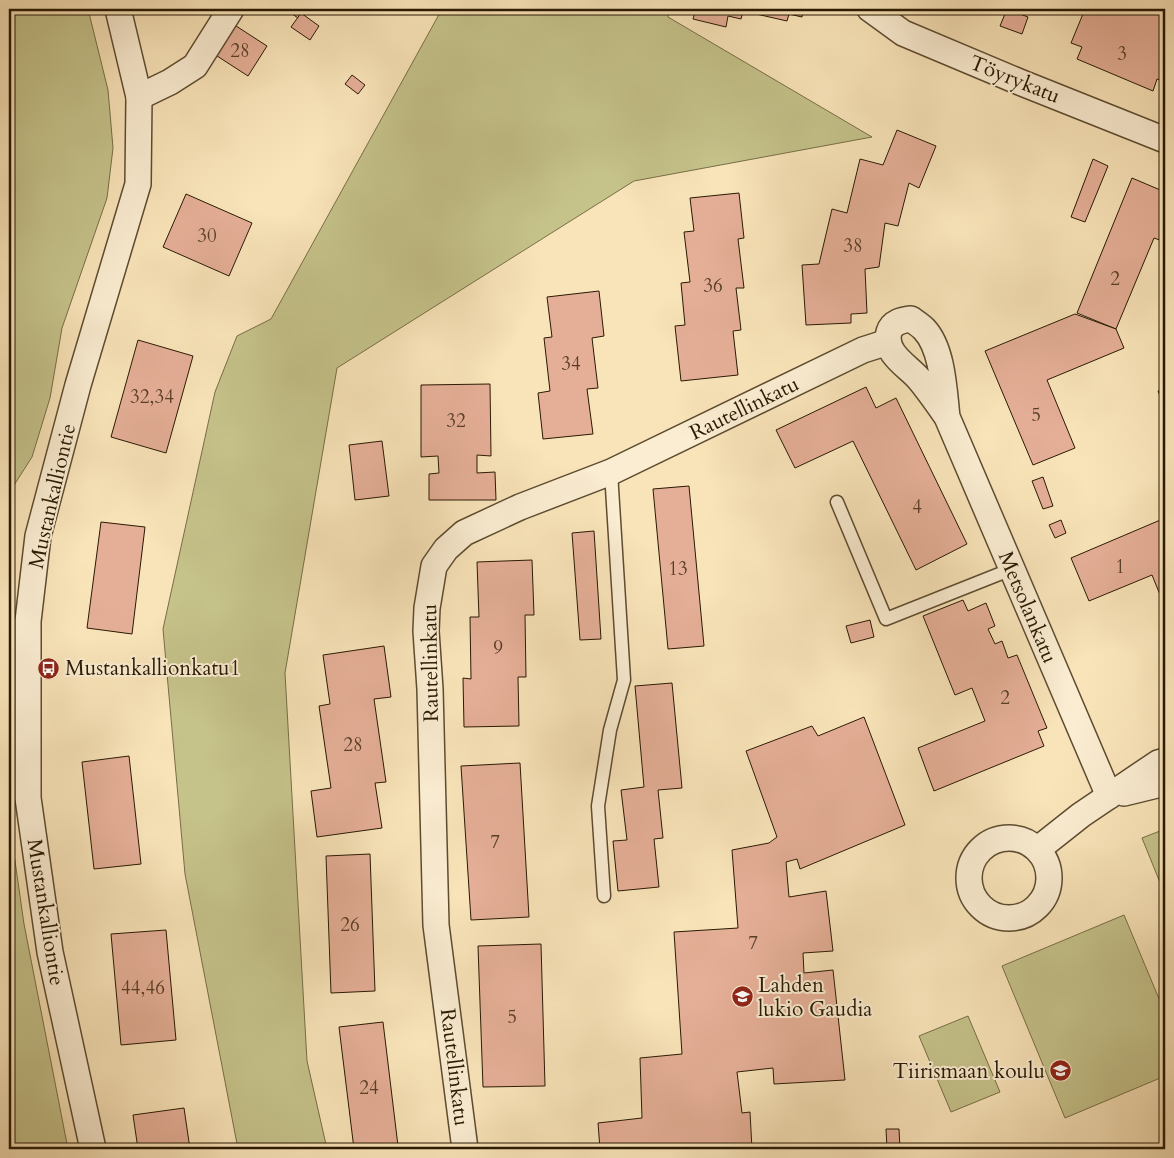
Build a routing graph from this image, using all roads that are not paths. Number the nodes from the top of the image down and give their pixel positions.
1 (118, 9) edge
2 (231, 9) edge
3 (870, 9) edge
4 (140, 97) junction
5 (1165, 140) edge
6 (888, 342) junction
7 (947, 417) junction
8 (612, 472) junction
9 (837, 502) dead end
10 (1012, 570) junction
11 (1165, 761) edge
12 (1165, 782) edge
13 (1109, 796) junction
14 (1038, 849) dead end
15 (604, 896) dead end
16 (93, 1149) edge
17 (465, 1149) edge

1 - 4 street, Mustankalliontie
2 - 4 street
3 - 5 street, Töyrykatu
4 - 16 street, Mustankalliontie
6 - 7 street, Metsolankatu
6 - 7 street, Metsolankatu
6 - 8 street, Rautellinkatu
7 - 10 street, Metsolankatu
8 - 15 lane
8 - 17 street, Rautellinkatu
9 - 10 lane
10 - 13 street, Metsolankatu
11 - 13 street
12 - 13 street
13 - 14 street

